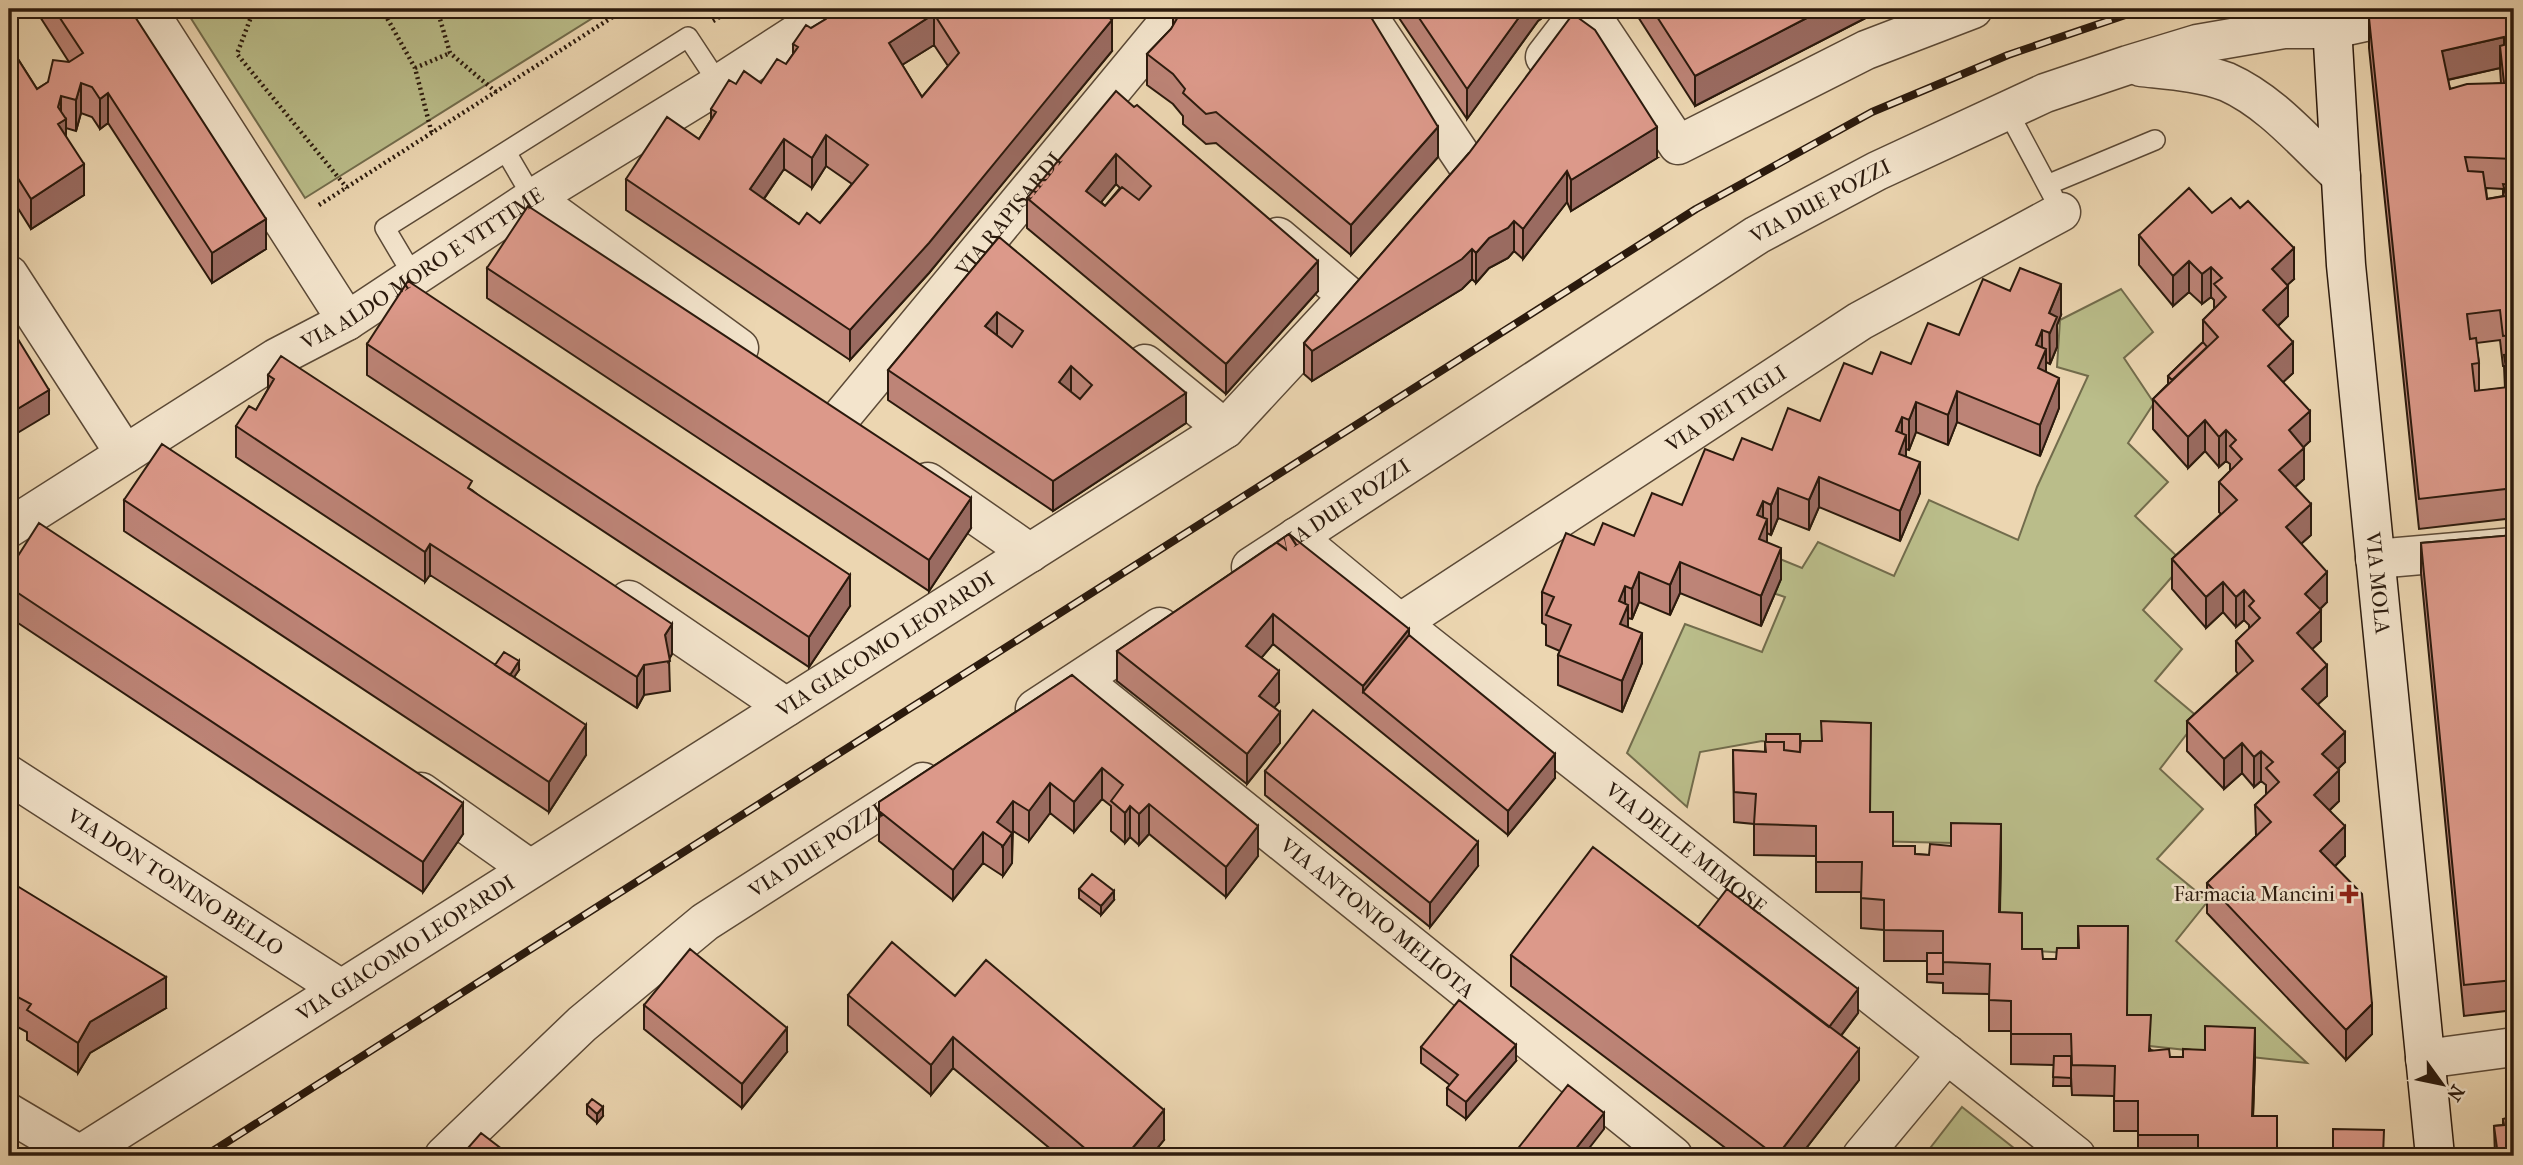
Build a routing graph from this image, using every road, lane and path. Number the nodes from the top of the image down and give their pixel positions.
1 (146, 9) edge
2 (254, 9) edge
3 (382, 9) edge
4 (439, 9) edge
5 (625, 9) edge
6 (835, 9) edge
7 (1179, 9) edge
8 (1363, 9) edge
9 (1582, 9) edge
10 (1587, 9) edge
11 (1973, 9) edge
12 (2425, 9) edge
13 (2332, 19) edge
14 (450, 53) junction
15 (2128, 65) junction
16 (415, 68) junction
17 (719, 84) junction
18 (1524, 86) edge
19 (496, 92) junction
20 (1107, 94) junction
21 (2007, 110) junction
22 (1139, 120) edge
23 (1490, 130) edge
24 (432, 134) junction
25 (2155, 140) dead end
26 (506, 152) junction
27 (2341, 176) junction
28 (347, 188) junction
29 (533, 198) junction
30 (2054, 199) junction
31 (316, 207) dead end
32 (1254, 217) edge
33 (990, 237) junction
34 (1022, 263) edge
35 (9, 275) edge
36 (414, 277) junction
37 (347, 321) junction
38 (1118, 341) edge
39 (771, 371) edge
40 (1225, 429) junction
41 (125, 454) junction
42 (17, 522) edge
43 (1296, 537) junction
44 (60, 541) edge
45 (2514, 547) edge
46 (1030, 553) junction
47 (2375, 559) junction
48 (602, 582) edge
49 (1400, 622) junction
50 (1081, 680) junction
51 (786, 707) junction
52 (1011, 725) edge
53 (953, 763) edge
54 (393, 773) edge
55 (9, 775) edge
56 (530, 869) junction
57 (341, 989) junction
58 (2514, 1047) edge
59 (1947, 1054) junction
60 (2425, 1059) junction
61 (9, 1113) edge
62 (79, 1156) edge
63 (444, 1156) edge
64 (1673, 1156) edge
65 (1862, 1156) edge
66 (2076, 1156) edge
67 (2435, 1156) edge

1 - 37 street
2 - 28 path
3 - 16 path
4 - 14 path
5 - 19 path
6 - 17 street, VIA ALDO MORO E VITTIME
7 - 20 street, VIA RAPISARDI
8 - 23 street
9 - 18 street
10 - 11 street
12 - 13 street, VIA DUE POZZI
13 - 15 street, VIA DUE POZZI
13 - 27 street, VIA MOLA
14 - 16 path
14 - 19 path
15 - 21 street, VIA DUE POZZI
15 - 27 street, VIA DUE POZZI
16 - 24 path
17 - 26 lane
17 - 29 street, VIA ALDO MORO E VITTIME
19 - 24 path
20 - 22 street
20 - 33 street, VIA RAPISARDI
21 - 30 lane
21 - 43 street, VIA DUE POZZI
24 - 28 path
25 - 30 lane
26 - 29 lane
26 - 36 lane
27 - 47 street, VIA MOLA
28 - 31 path
29 - 36 street, VIA ALDO MORO E VITTIME
29 - 39 street
30 - 49 street, VIA DEI TIGLI
32 - 40 street, VIA GIACOMO LEOPARDI
33 - 34 street
33 - 46 street, VIA RAPISARDI
35 - 41 street
36 - 37 street, VIA ALDO MORO E VITTIME
37 - 41 street, VIA ALDO MORO E VITTIME
38 - 40 street
40 - 46 street, VIA GIACOMO LEOPARDI
41 - 42 street, VIA ALDO MORO E VITTIME
42 - 44 street
43 - 49 street, VIA DELLE MIMOSE
43 - 50 street, VIA DUE POZZI
45 - 47 street
46 - 51 street, VIA GIACOMO LEOPARDI
47 - 60 street, VIA MOLA
48 - 51 street
49 - 59 street, VIA DELLE MIMOSE
50 - 52 street, VIA DUE POZZI
50 - 64 street, VIA ANTONIO MELIOTA
51 - 56 street, VIA GIACOMO LEOPARDI
53 - 63 street, VIA DUE POZZI
54 - 56 street
55 - 57 street, VIA DON TONINO BELLO
56 - 57 street, VIA GIACOMO LEOPARDI
57 - 62 street, VIA GIACOMO LEOPARDI
58 - 60 street
59 - 65 street
59 - 66 street, VIA DELLE MIMOSE
60 - 67 street, VIA MOLA
61 - 62 street

